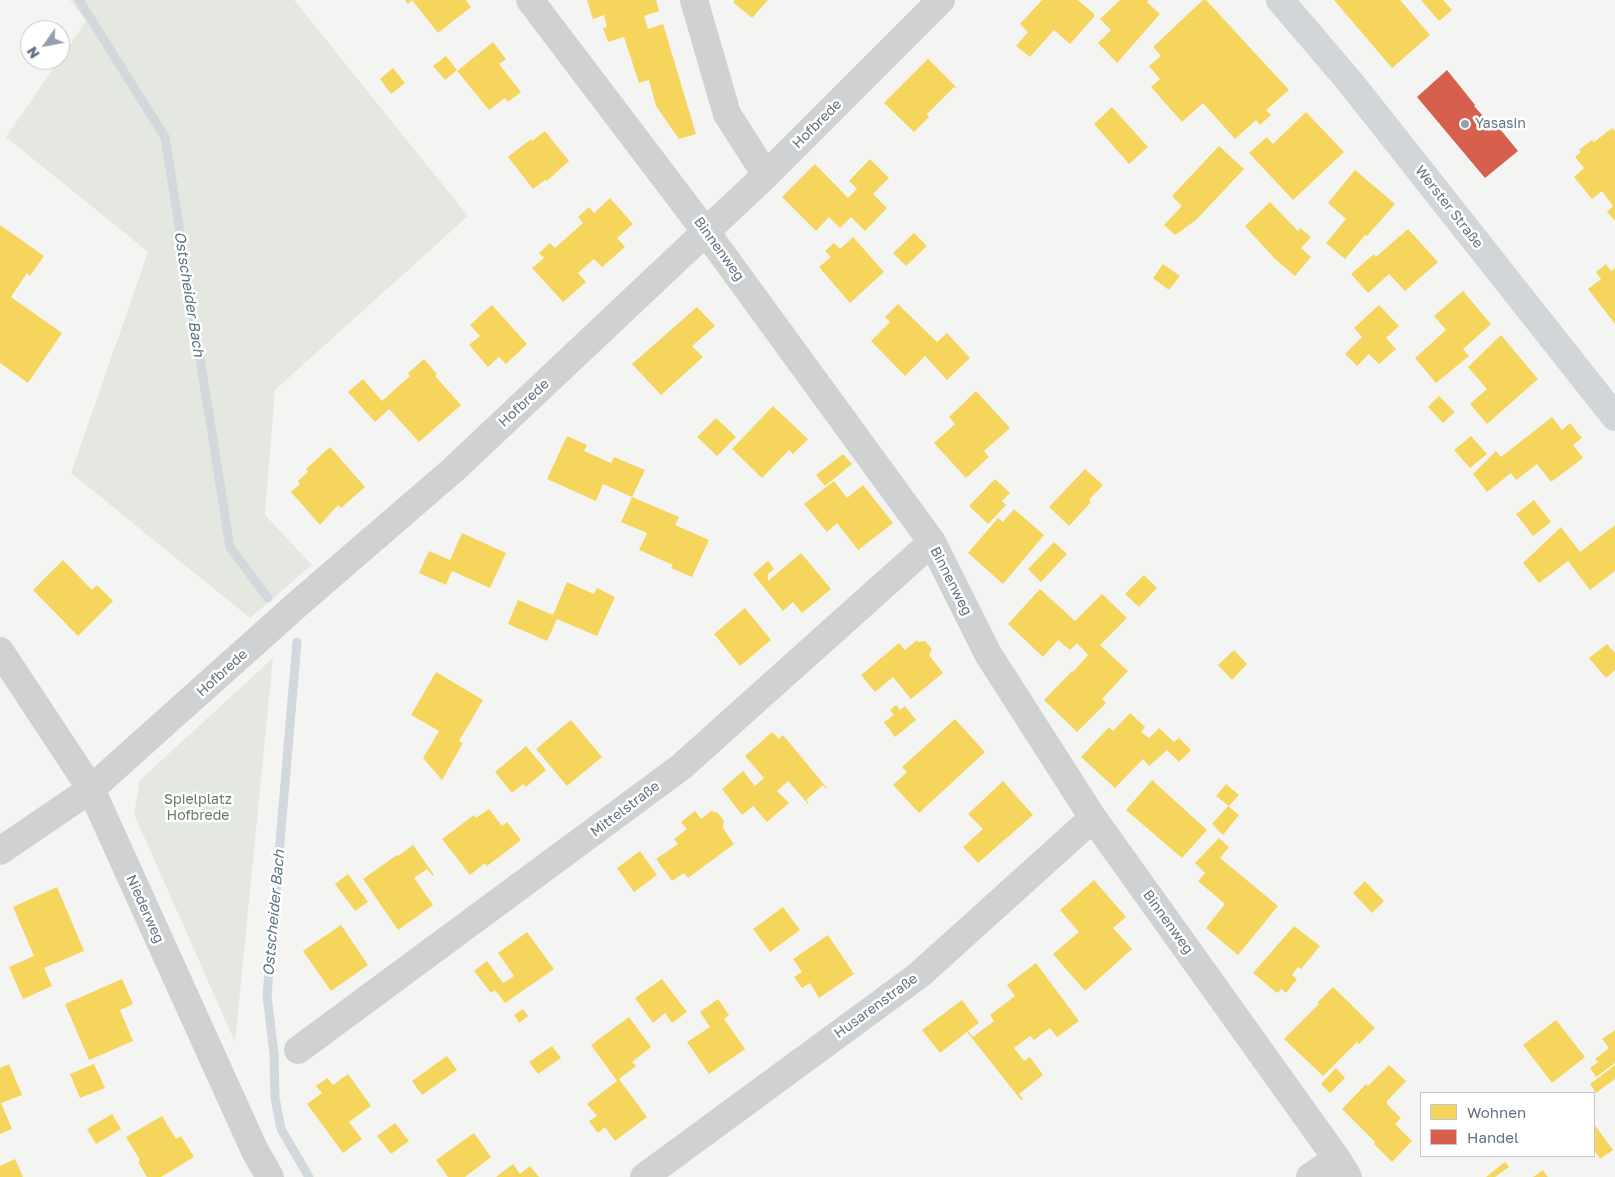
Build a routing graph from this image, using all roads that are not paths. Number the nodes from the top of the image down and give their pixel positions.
1 (530, 0) edge
2 (694, 0) edge
3 (941, 0) edge
4 (1280, 0) edge
5 (766, 175) junction
6 (706, 232) junction
7 (1615, 417) edge
8 (932, 542) junction
9 (0, 651) edge
10 (91, 789) junction
11 (1093, 818) junction
12 (0, 851) edge
13 (298, 1050) dead end
14 (1343, 1168) edge
15 (270, 1177) edge
16 (644, 1177) edge
17 (1310, 1177) edge

1 - 6 street, Binnenweg
2 - 5 street
3 - 5 street, Hofbrede
4 - 7 main road, Werster Straße
5 - 6 street, Hofbrede
6 - 8 street, Binnenweg
6 - 10 street, Hofbrede
8 - 11 street, Binnenweg
8 - 13 street, Mittelstraße
9 - 10 street, Niederweg
10 - 12 street, Hofbrede
10 - 15 street, Niederweg
11 - 14 street, Binnenweg
11 - 16 street, Husarenstraße
14 - 17 street

